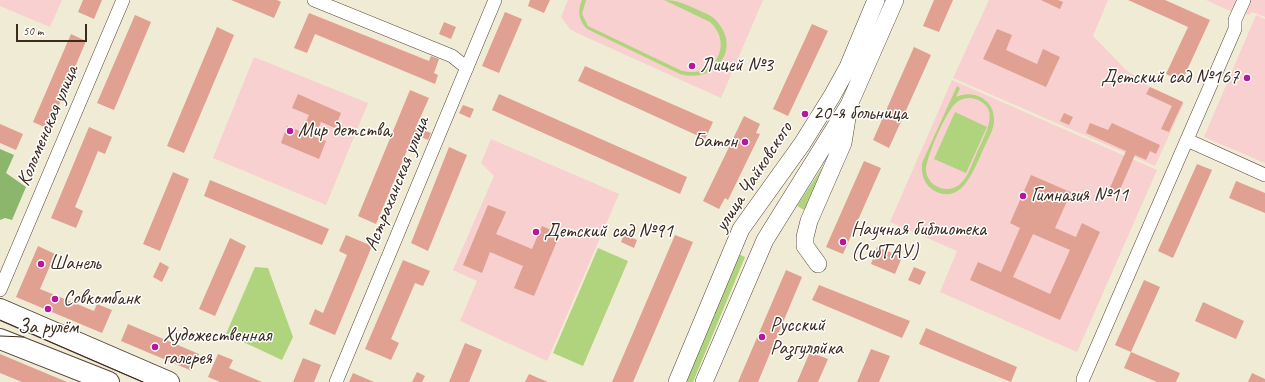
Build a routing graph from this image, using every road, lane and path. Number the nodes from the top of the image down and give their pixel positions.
1 (123, 0) edge
2 (314, 0) edge
3 (495, 0) edge
4 (876, 0) edge
5 (895, 0) edge
6 (1244, 0) edge
7 (467, 68) junction
8 (849, 105) junction
9 (1186, 140) junction
10 (1265, 176) edge
11 (741, 229) junction
12 (766, 240) junction
13 (818, 264) dead end
14 (0, 290) edge
15 (0, 309) edge
16 (0, 338) edge
17 (1084, 379) dead end
18 (109, 382) edge
19 (169, 382) edge
20 (336, 382) edge
21 (677, 382) edge
22 (704, 382) edge

1 - 14 street, Коломенская улица
2 - 7 street
3 - 7 street, Астраханская улица
4 - 11 main road, улица Чайковского
5 - 8 main road, улица Чайковского
6 - 9 street
7 - 20 street, Астраханская улица
8 - 12 main road, улица Чайковского
8 - 13 main road
9 - 10 street
9 - 17 street
11 - 12 main road
11 - 21 main road, улица Чайковского
12 - 22 main road, улица Чайковского
15 - 19 highway
16 - 18 highway

